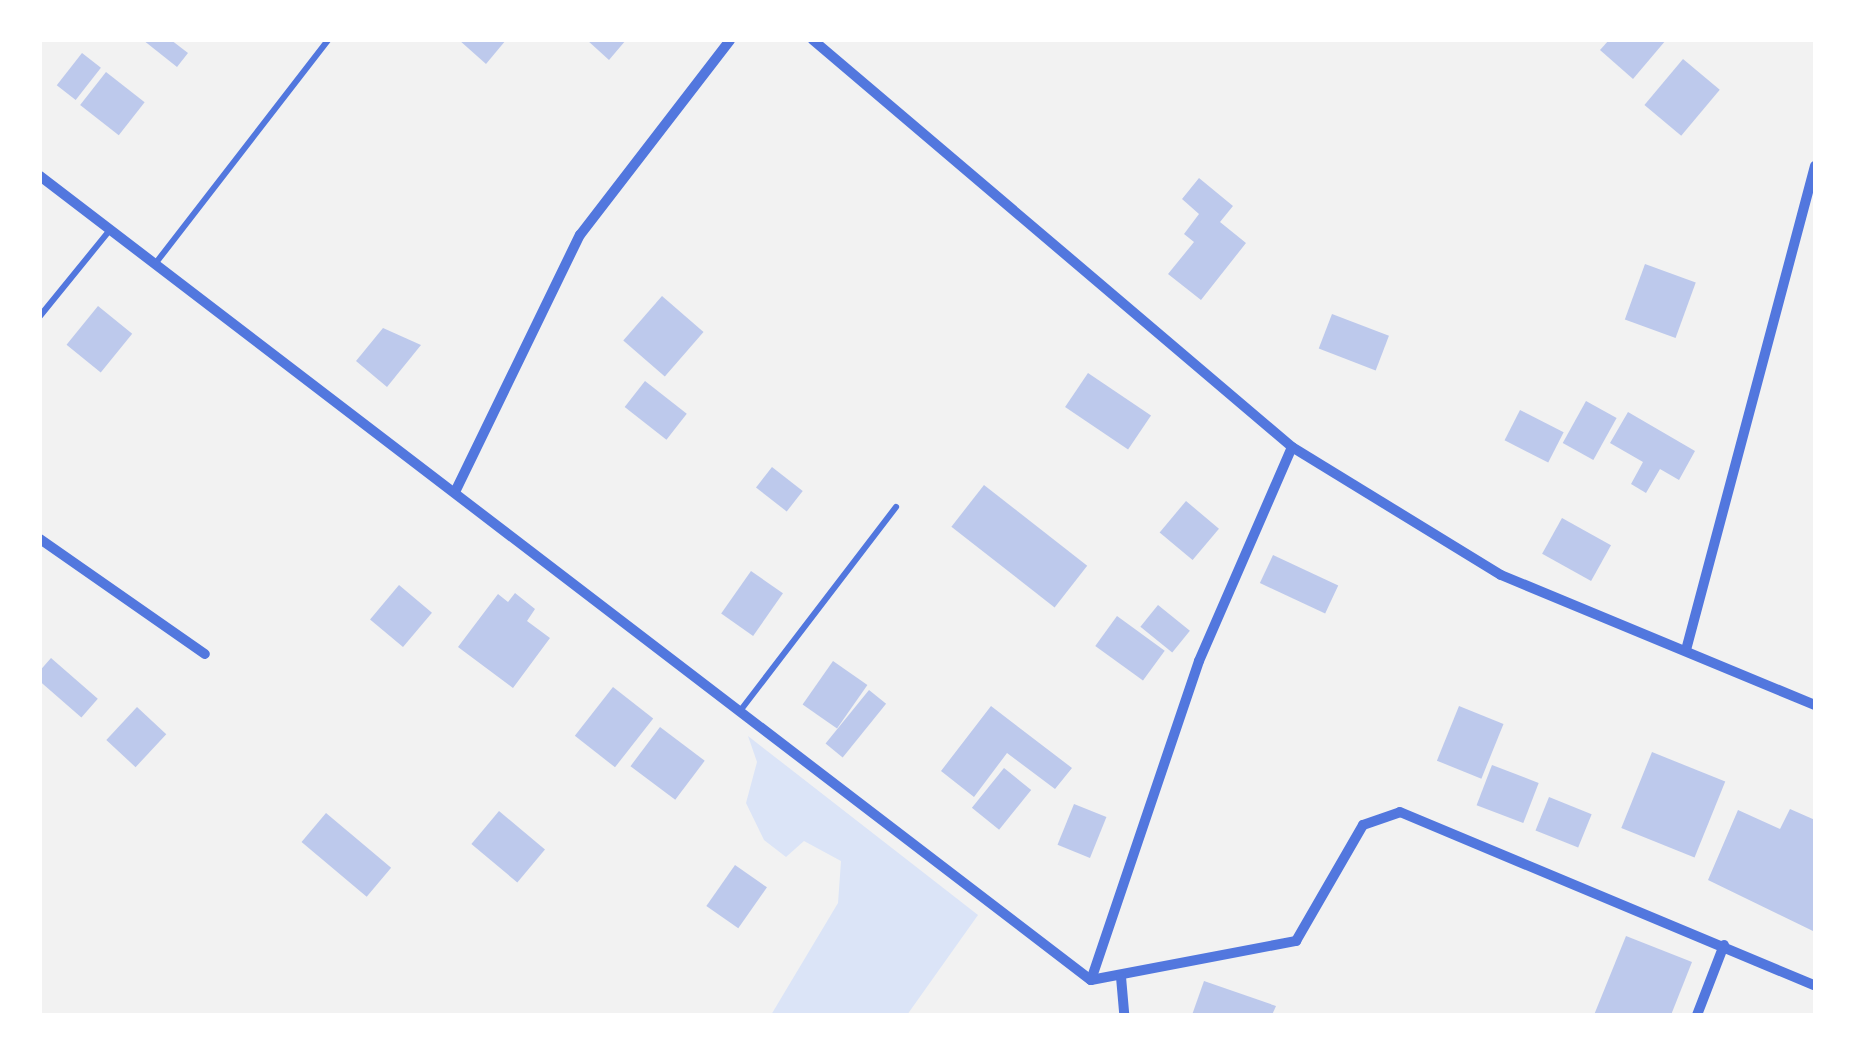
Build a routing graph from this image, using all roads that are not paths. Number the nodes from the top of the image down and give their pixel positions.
1 (328, 40) edge
2 (730, 40) edge
3 (813, 40) edge
4 (1815, 166) edge
5 (40, 176) edge
6 (110, 230) junction
7 (155, 264) junction
8 (40, 316) edge
9 (1292, 448) junction
10 (455, 492) junction
11 (896, 507) dead end
12 (40, 539) edge
13 (1686, 650) junction
14 (206, 654) dead end
15 (1815, 705) edge
16 (740, 712) junction
17 (1724, 945) junction
18 (1120, 977) junction
19 (1091, 980) junction
20 (1815, 986) edge
21 (1124, 1015) edge
22 (1697, 1015) edge

1 - 7 lane
2 - 10 street
3 - 9 street
4 - 13 street
5 - 6 street
6 - 7 street
6 - 8 lane
7 - 10 street
9 - 13 street
9 - 19 street
10 - 16 street
11 - 16 lane
12 - 14 street
13 - 15 street
16 - 19 street
17 - 18 street
17 - 20 street
17 - 22 street
18 - 19 street
18 - 21 street

